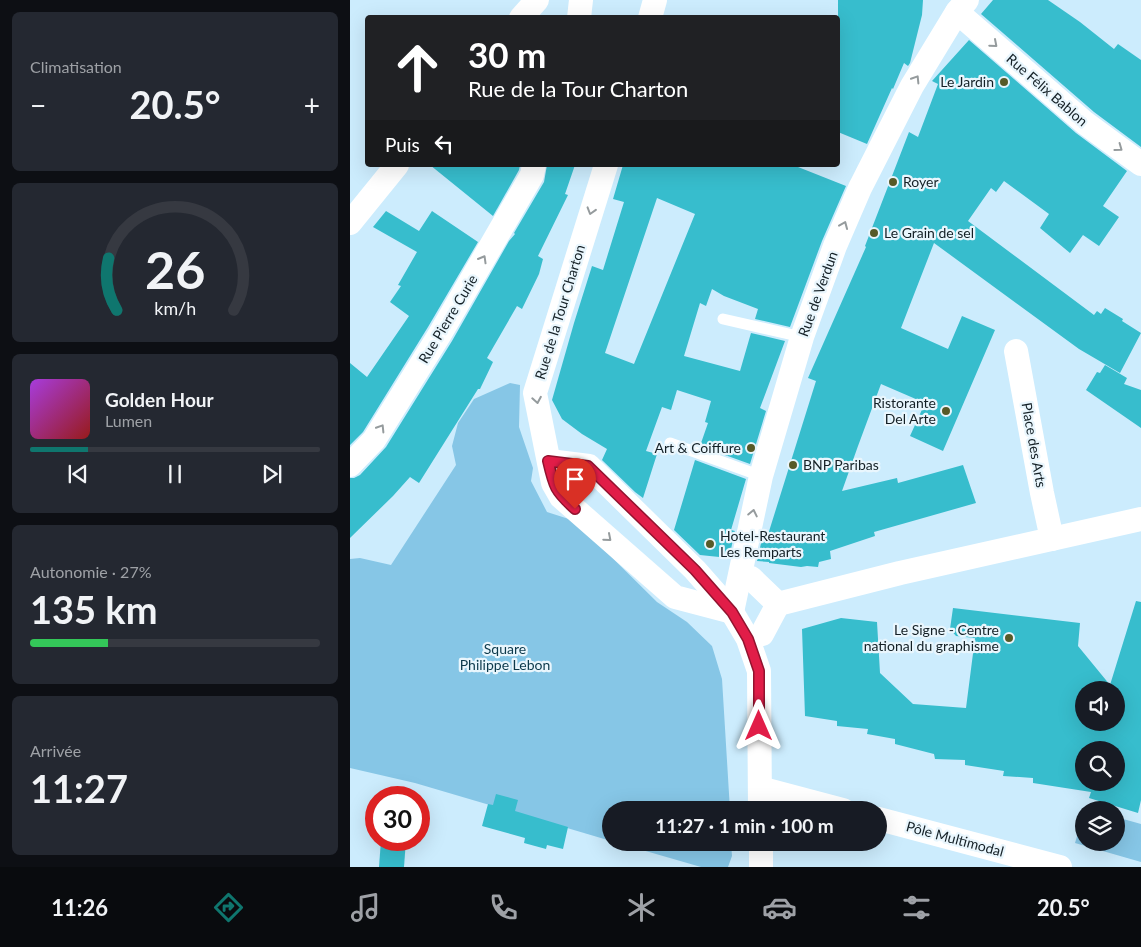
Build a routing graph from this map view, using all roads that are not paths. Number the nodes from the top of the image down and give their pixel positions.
1 (537, 0) edge
2 (581, 0) edge
3 (655, 0) edge
4 (962, 6) edge
5 (524, 15) edge
6 (579, 15) edge
7 (651, 15) edge
8 (1141, 164) edge
9 (395, 167) edge
10 (534, 167) edge
11 (605, 167) edge
12 (350, 224) edge
13 (723, 319) dead end
14 (802, 337) junction
15 (1016, 351) dead end
16 (670, 443) dead end
17 (548, 461) junction
18 (350, 465) edge
19 (761, 476) junction
20 (1141, 519) edge
21 (1052, 539) junction
22 (751, 578) dead end
23 (778, 604) junction
24 (732, 612) junction
25 (762, 634) dead end
26 (760, 799) edge
27 (775, 801) edge
28 (887, 821) edge
29 (761, 851) edge
30 (761, 867) edge
31 (1060, 867) edge

1 - 5 street
2 - 6 street
3 - 7 street
4 -> 8 street, Rue Félix Bablon
14 -> 4 street, Rue de Verdun
9 - 12 street
18 -> 10 street, Rue Pierre Curie
11 -> 17 street, Rue de la Tour Charton
13 - 14 lane
14 - 19 street, Rue de Verdun
15 - 21 street, Place des Arts
16 - 19 lane
17 - 24 street
17 -> 24 street, Rue de la Tour Charton
24 -> 19 street, Rue de Verdun
20 - 21 street
21 - 23 street
22 - 23 street
23 - 25 street
24 - 26 street
26 - 27 street
28 - 31 street, Pôle Multimodal
29 - 30 street

